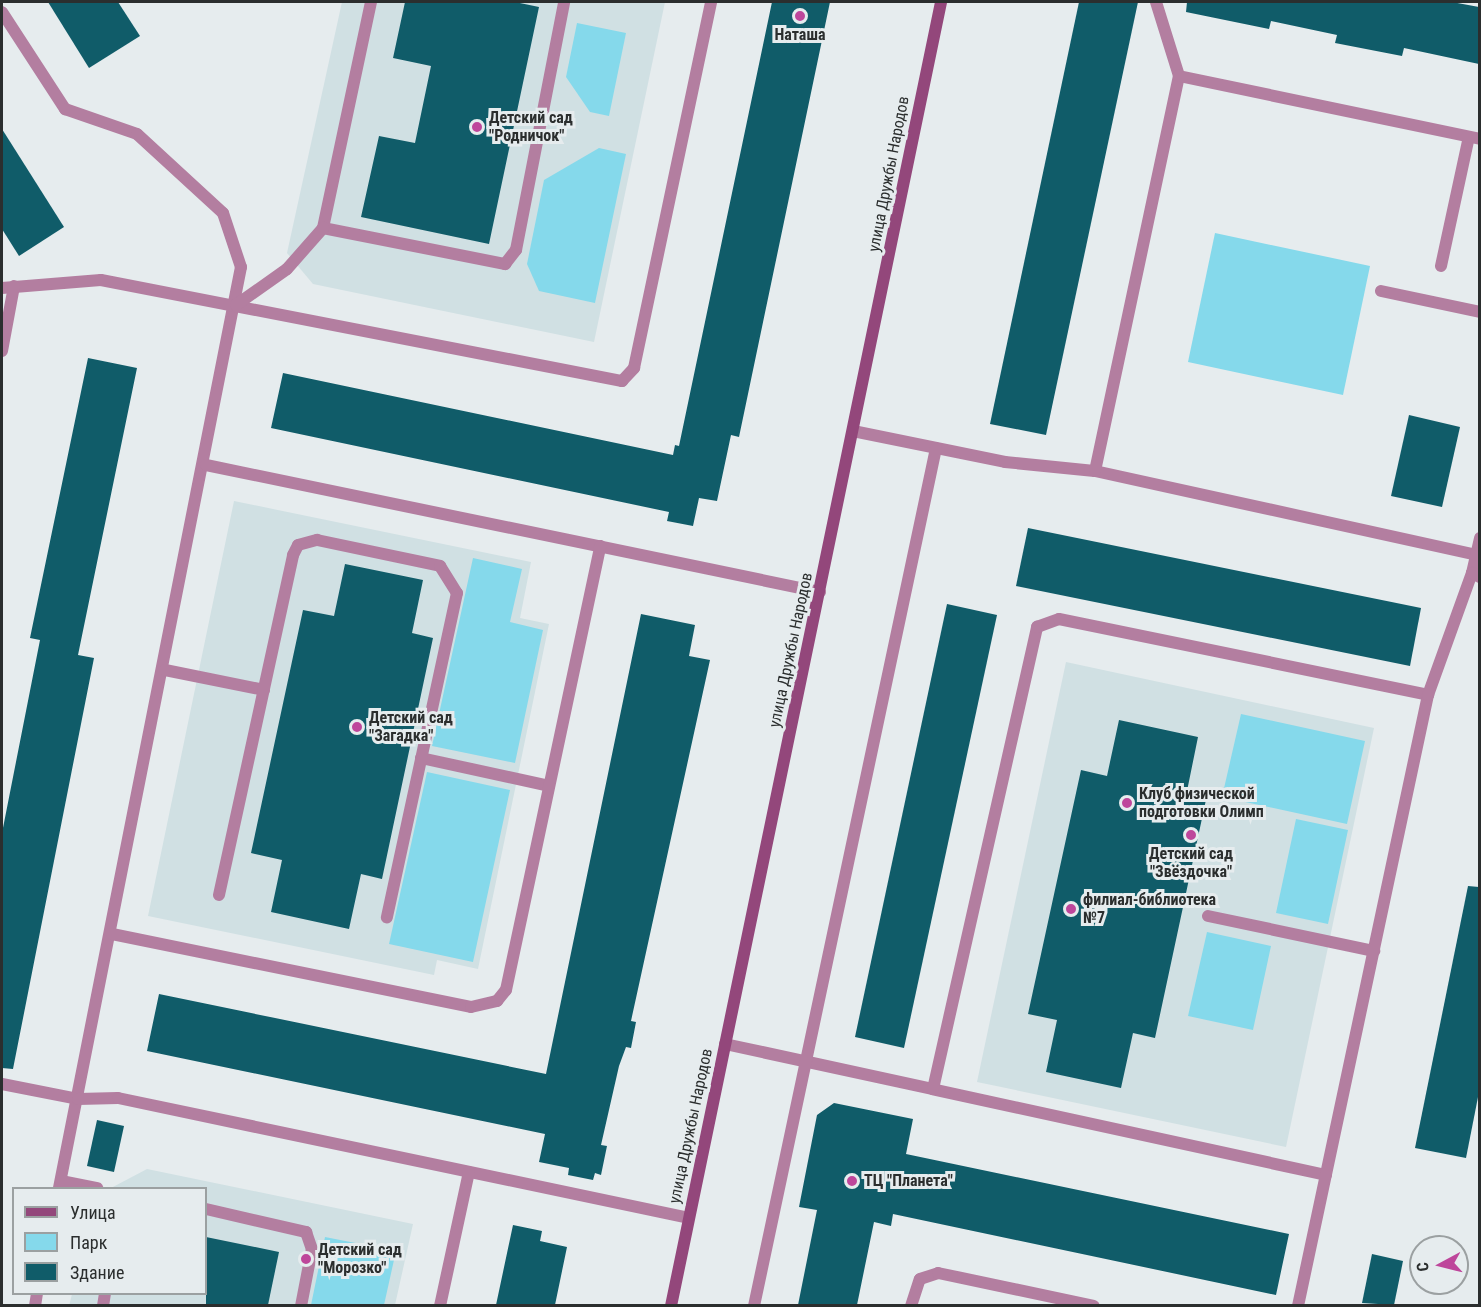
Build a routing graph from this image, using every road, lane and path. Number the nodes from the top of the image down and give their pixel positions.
1 (371, 2) edge
2 (564, 2) edge
3 (711, 2) edge
4 (940, 2) edge
5 (1155, 2) edge
6 (2, 12) edge
7 (1179, 76) junction
8 (1474, 138) edge
9 (323, 228) junction
10 (1441, 266) dead end
11 (8, 287) edge
12 (1381, 291) dead end
13 (236, 305) junction
14 (1479, 312) edge
15 (2, 351) edge
16 (853, 431) junction
17 (936, 448) junction
18 (206, 465) junction
19 (1095, 471) junction
20 (1479, 538) edge
21 (600, 546) junction
22 (1476, 555) junction
23 (1476, 575) edge
24 (820, 592) junction
25 (165, 669) junction
26 (264, 690) junction
27 (1428, 695) junction
28 (421, 758) junction
29 (549, 786) junction
30 (219, 896) dead end
31 (1208, 916) dead end
32 (387, 918) dead end
33 (112, 933) junction
34 (1374, 951) junction
35 (725, 1044) junction
36 (806, 1062) junction
37 (2, 1084) edge
38 (933, 1089) junction
39 (78, 1099) junction
40 (469, 1172) junction
41 (1326, 1174) junction
42 (60, 1185) edge
43 (85, 1187) edge
44 (207, 1209) edge
45 (689, 1218) junction
46 (301, 1305) edge
47 (440, 1305) edge
48 (670, 1305) edge
49 (754, 1305) edge
50 (911, 1305) edge
51 (1094, 1305) edge
52 (1298, 1305) edge

1 - 9 lane
2 - 9 lane
3 - 13 lane
4 - 16 street, улица Дружбы Народов
5 - 7 lane
6 - 13 lane
7 - 8 lane
7 - 19 lane
8 - 10 lane
9 - 13 lane
11 - 13 lane
11 - 15 lane
12 - 14 lane
13 - 18 lane
16 - 17 lane
16 - 24 street, улица Дружбы Народов
17 - 19 lane
17 - 36 lane
18 - 21 lane
18 - 25 lane
19 - 22 lane
20 - 22 lane
21 - 24 lane
21 - 29 lane
22 - 23 lane
23 - 27 lane
24 - 35 street, улица Дружбы Народов
25 - 26 lane
25 - 33 lane
26 - 28 lane
26 - 30 lane
27 - 34 lane
27 - 38 lane
28 - 29 lane
28 - 32 lane
29 - 33 lane
31 - 34 lane
33 - 39 lane
34 - 41 lane
35 - 36 lane
35 - 45 street, улица Дружбы Народов
36 - 38 lane
36 - 49 lane
37 - 39 lane
38 - 41 lane
39 - 40 lane
39 - 42 lane
40 - 45 lane
40 - 47 lane
41 - 52 lane
42 - 43 lane
44 - 46 lane
45 - 48 street, улица Дружбы Народов
50 - 51 lane

